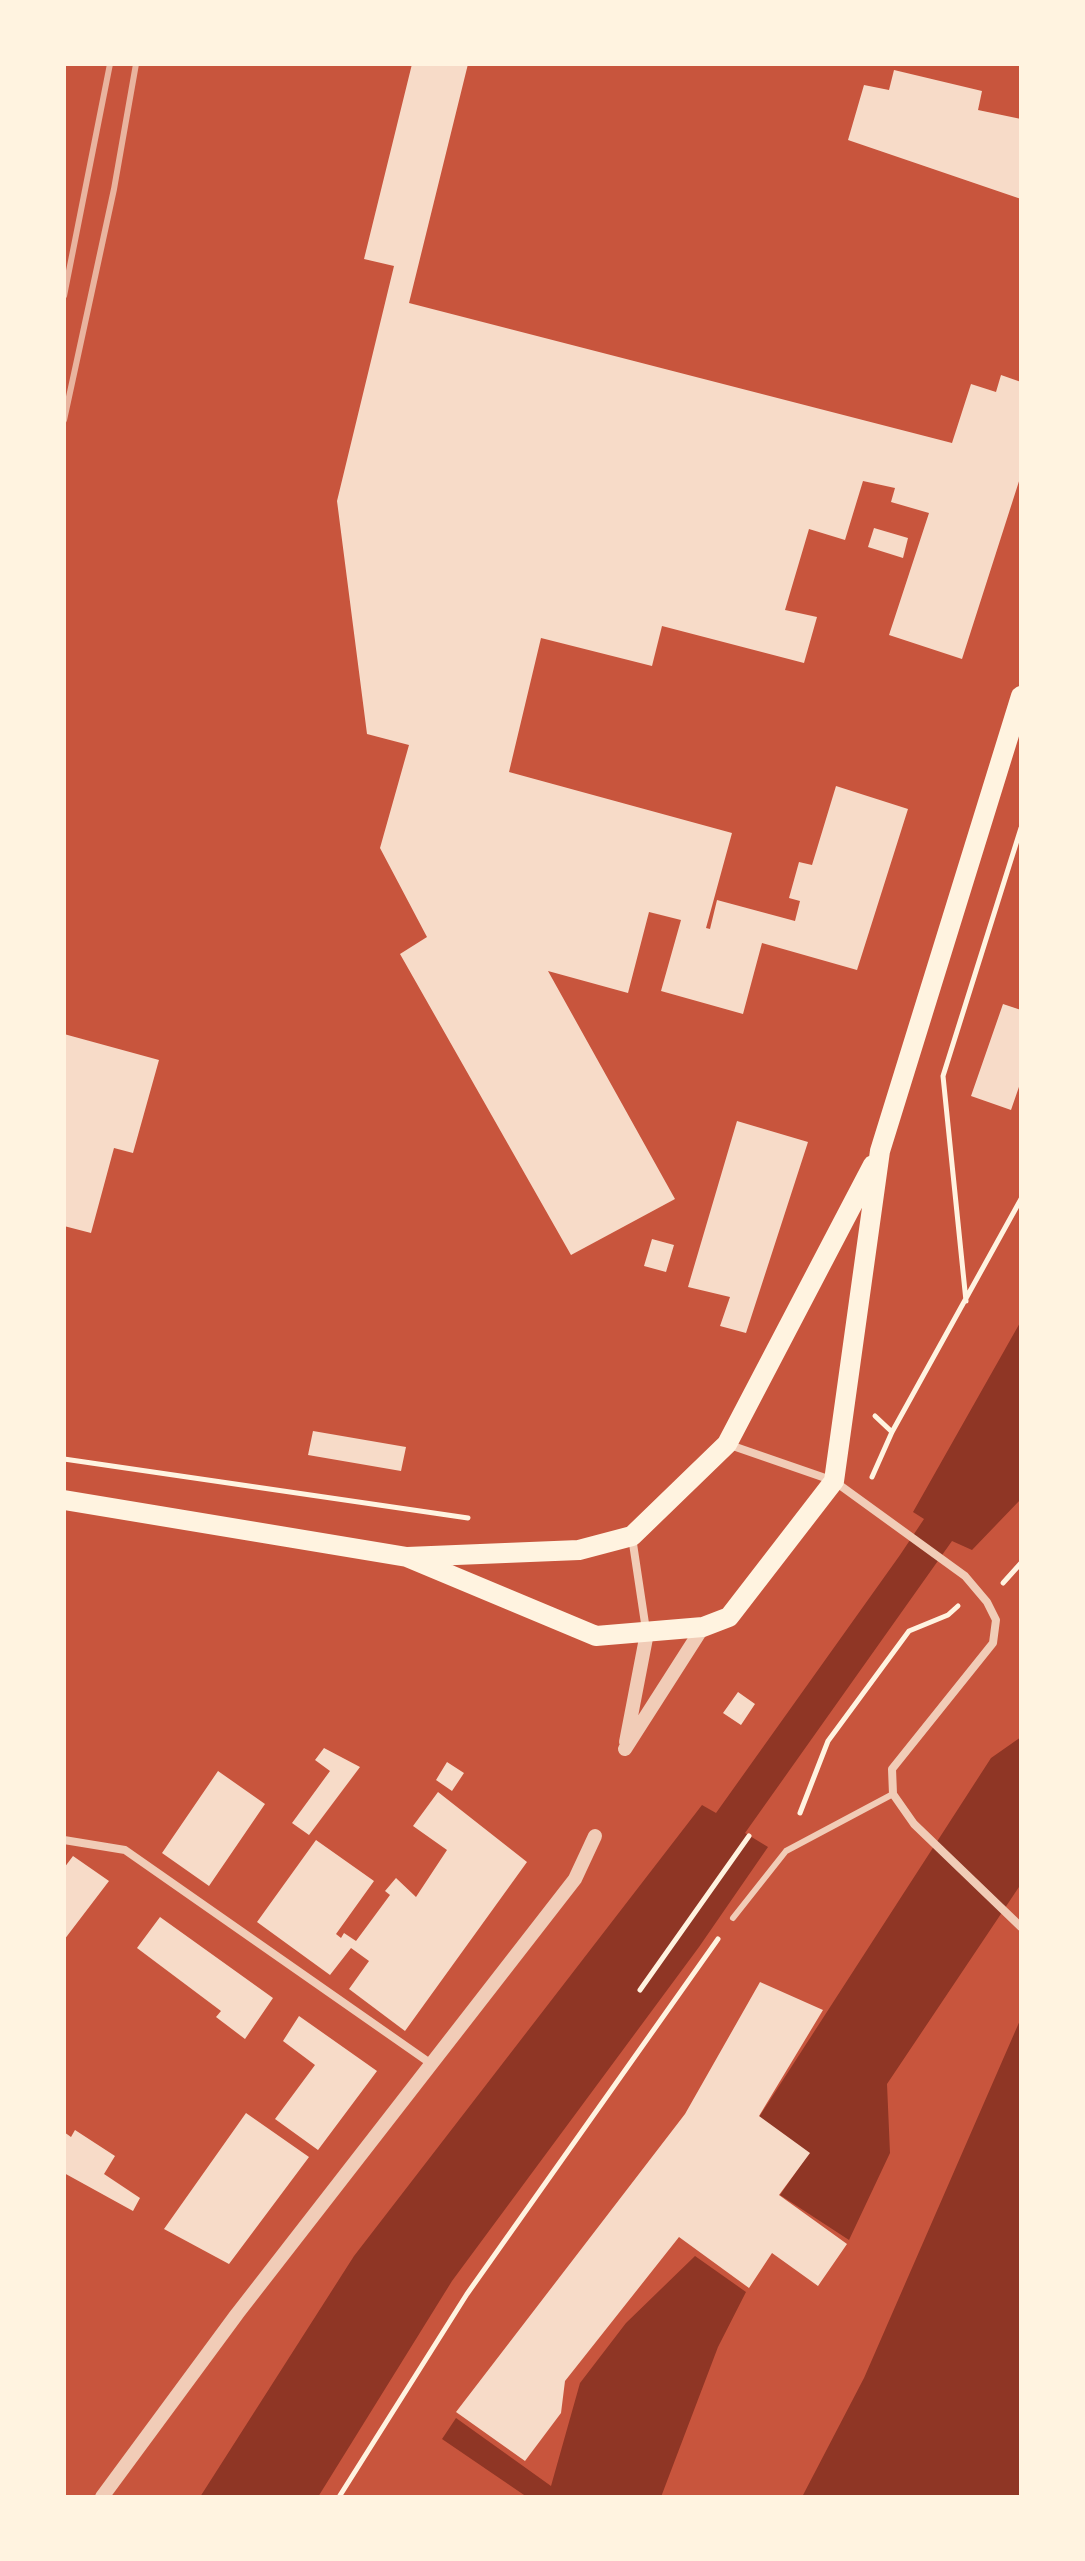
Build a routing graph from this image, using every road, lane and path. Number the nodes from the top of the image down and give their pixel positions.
1 (1021, 696) edge
2 (1021, 828) edge
3 (880, 1151) junction
4 (1021, 1199) edge
5 (966, 1301) junction
6 (727, 1444) junction
7 (64, 1459) edge
8 (834, 1481) junction
9 (64, 1500) edge
10 (862, 1500) junction
11 (483, 1519) dead end
12 (632, 1536) junction
13 (407, 1557) junction
14 (976, 1588) junction
15 (703, 1627) junction
16 (647, 1633) junction
17 (893, 1794) junction
18 (595, 1836) dead end
19 (749, 1836) dead end
20 (64, 1840) edge
21 (786, 1851) junction
22 (733, 1918) joint
23 (1021, 1927) edge
24 (640, 1990) dead end
25 (430, 2063) junction
26 (102, 2497) edge
27 (339, 2497) edge

1 - 3 main road
2 - 5 path
3 - 6 main road
3 - 8 main road
4 - 5 path
5 - 10 path
6 - 8 street
6 - 12 main road
7 - 11 path
8 - 10 street
8 - 15 main road
9 - 13 main road
10 - 14 street
12 - 13 main road
12 - 16 street
13 - 16 main road
14 - 17 street
14 - 21 path
15 - 16 main road
15 - 16 street
17 - 21 lane
17 - 23 street
18 - 25 street
19 - 24 path
20 - 25 street
21 - 22 lane
22 - 27 path
25 - 26 street

